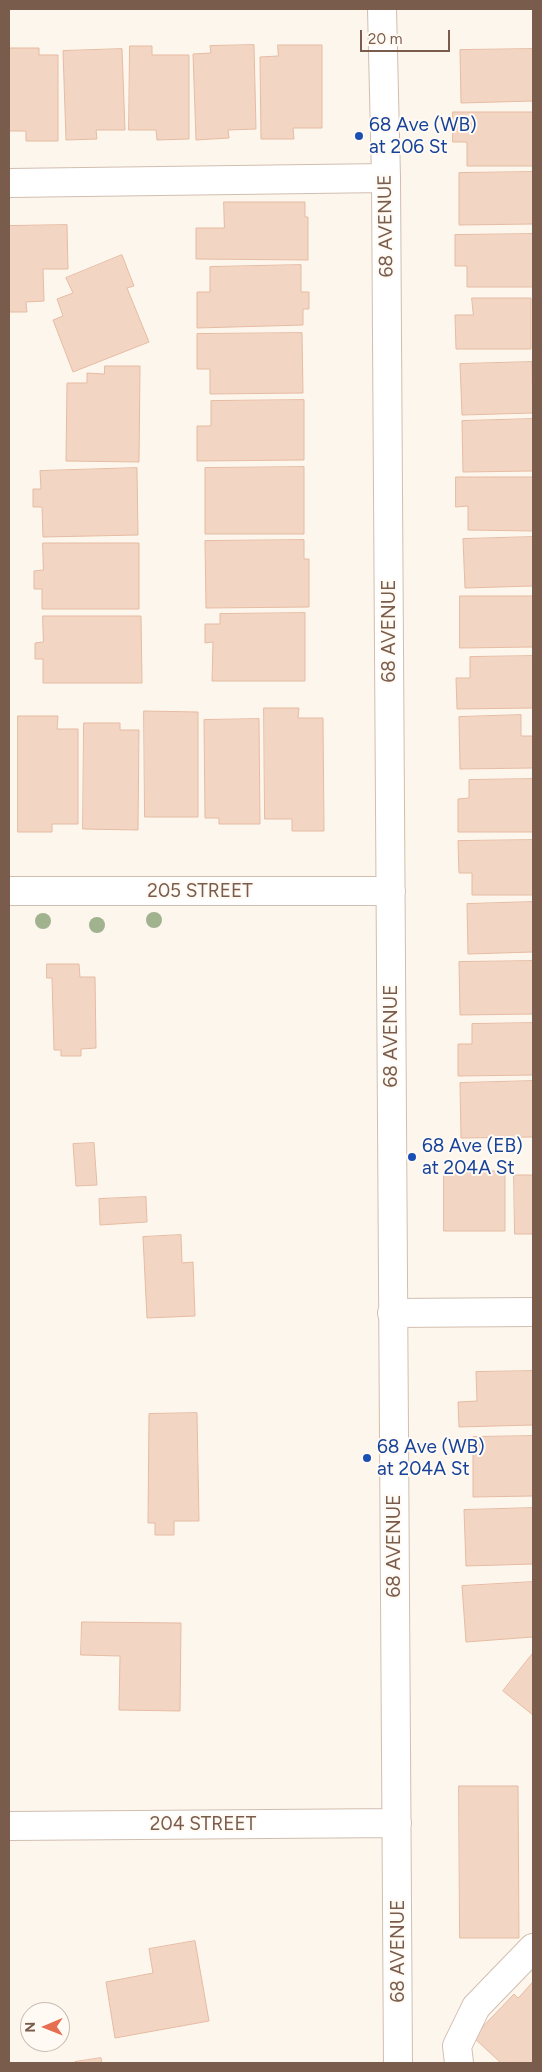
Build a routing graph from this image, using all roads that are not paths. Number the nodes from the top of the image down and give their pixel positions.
1 (382, 9) edge
2 (386, 178) junction
3 (9, 183) edge
4 (391, 891) junction
5 (9, 892) edge
6 (533, 1312) edge
7 (392, 1313) junction
8 (397, 1823) junction
9 (9, 1826) edge
10 (533, 1948) edge
11 (398, 2063) edge
12 (459, 2063) edge

1 - 2 street, 68 AVENUE
2 - 3 street
2 - 4 street, 68 AVENUE
4 - 5 street, 205 STREET
4 - 7 street, 68 AVENUE
6 - 7 street
7 - 8 street, 68 AVENUE
8 - 9 street, 204 STREET
8 - 11 street, 68 AVENUE
10 - 12 street

